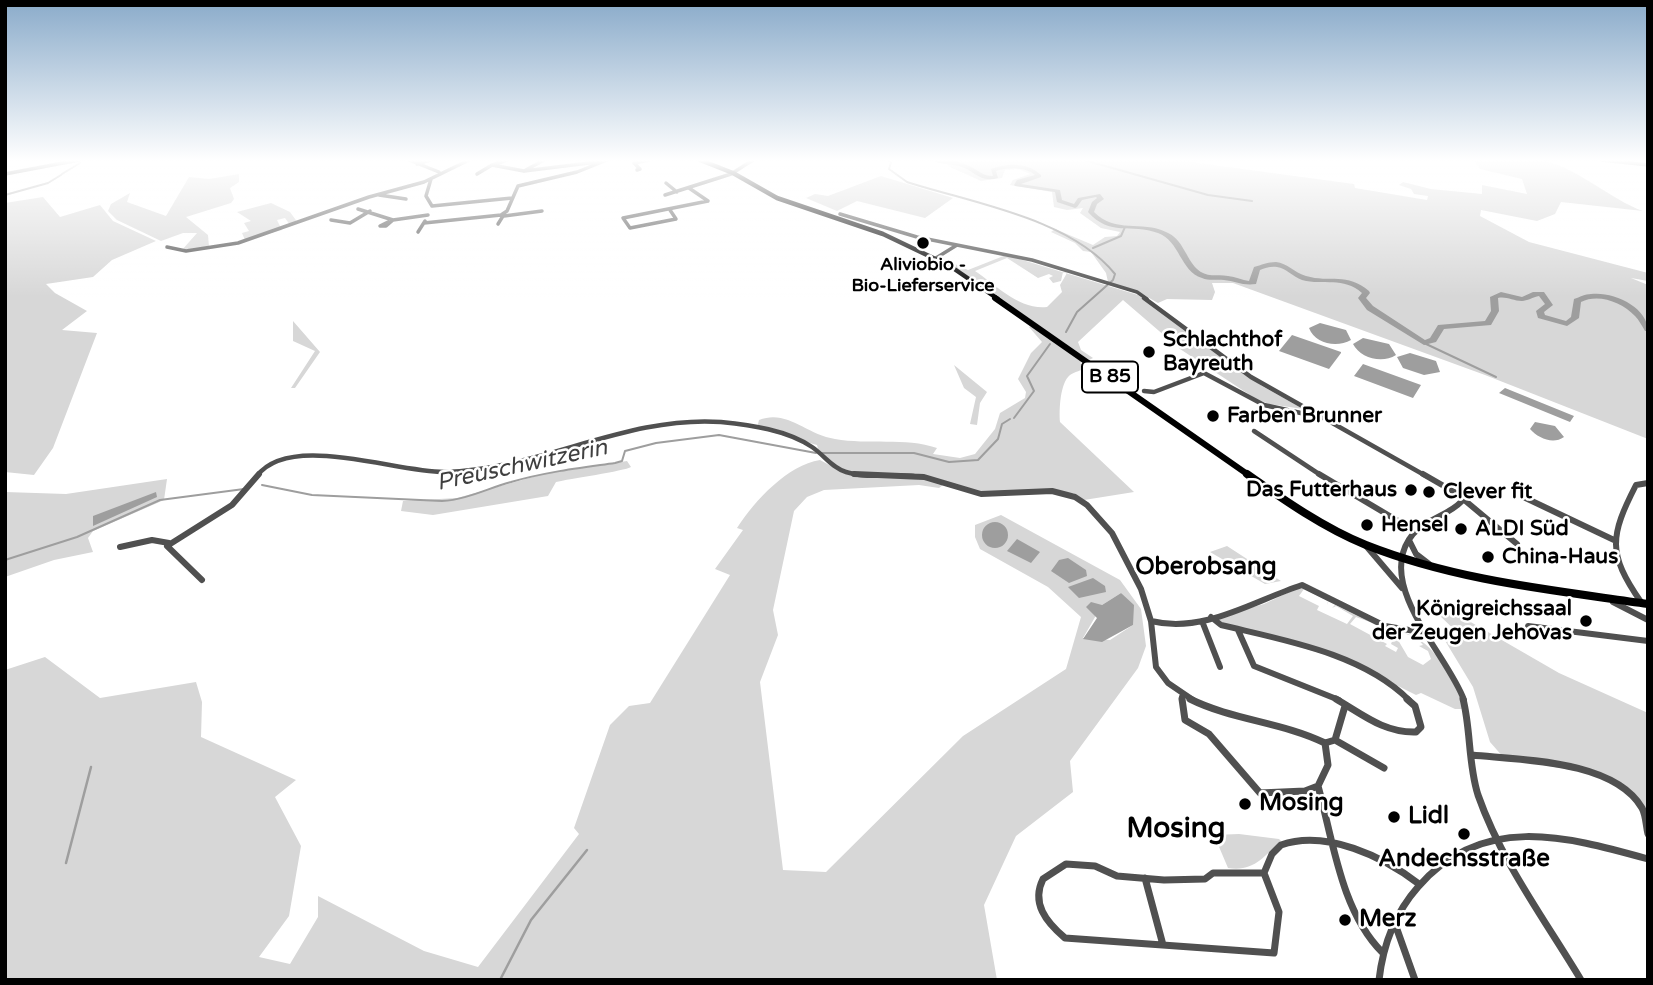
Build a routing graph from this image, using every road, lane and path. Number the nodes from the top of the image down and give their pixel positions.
1 (347, 206) edge
2 (432, 206) edge
3 (509, 206) edge
4 (684, 206) edge
5 (803, 206) edge
6 (358, 209) dead end
7 (670, 209) junction
8 (370, 211) junction
9 (542, 211) dead end
10 (839, 214) dead end
11 (428, 215) junction
12 (502, 216) junction
13 (393, 219) junction
14 (331, 220) dead end
15 (388, 222) dead end
16 (424, 223) junction
17 (498, 224) dead end
18 (418, 232) dead end
19 (957, 245) junction
20 (167, 247) dead end
21 (936, 258) junction
22 (1144, 391) dead end
23 (1320, 418) junction
24 (1254, 431) dead end
25 (1648, 483) edge
26 (1515, 493) dead end
27 (1462, 501) junction
28 (1415, 531) junction
29 (1409, 540) junction
30 (1614, 540) junction
31 (169, 543) junction
32 (1517, 544) dead end
33 (1365, 545) junction
34 (120, 547) dead end
35 (1402, 558) junction
36 (1439, 570) junction
37 (202, 580) dead end
38 (1405, 593) junction
39 (1606, 600) junction
40 (1646, 605) edge
41 (1211, 617) junction
42 (1648, 620) edge
43 (1151, 621) junction
44 (1202, 621) junction
45 (1528, 626) dead end
46 (1238, 629) junction
47 (1427, 632) junction
48 (1648, 641) edge
49 (1220, 667) dead end
50 (1182, 697) junction
51 (1345, 706) junction
52 (1335, 740) junction
53 (1325, 743) junction
54 (1472, 755) junction
55 (1384, 768) dead end
56 (1318, 786) junction
57 (1648, 834) edge
58 (1497, 836) junction
59 (1336, 846) junction
60 (1648, 859) edge
61 (1264, 873) junction
62 (1145, 878) junction
63 (1419, 884) junction
64 (1394, 921) junction
65 (1163, 945) junction
66 (1382, 952) junction
67 (1379, 980) edge
68 (1415, 980) edge
69 (1581, 980) edge

1 - 20 street
2 - 11 street
3 - 12 street
4 - 7 street
5 - 21 main road, B 85
6 - 8 street
7 - 7 street
8 - 13 street
8 - 14 street
9 - 12 street
10 - 19 street
11 - 13 street
11 - 16 street
12 - 16 street
12 - 17 street
13 - 15 street
16 - 18 street
19 - 21 street
19 - 23 street
21 - 33 main road, B 85
22 - 23 street
23 - 27 street
24 - 28 street
25 - 30 street
26 - 30 street
27 - 28 street
27 - 32 street
28 - 29 street
29 - 35 street
29 - 36 street
30 - 40 street
31 - 34 street
31 - 37 street
31 - 43 street
33 - 35 main road, B 85
33 - 38 street
35 - 36 main road, B 85
35 - 38 street
36 - 39 main road, B 85
38 - 47 street
39 - 40 main road, B 85
39 - 42 street
40 - 42 street
41 - 44 street
41 - 46 street
41 - 47 street
43 - 44 street
43 - 50 street
44 - 49 street
45 - 48 street
46 - 51 street
46 - 51 street
47 - 54 street
50 - 53 street
50 - 56 street
51 - 52 street
52 - 53 street
52 - 55 street
53 - 56 street
54 - 57 street
54 - 58 street
56 - 59 street
58 - 60 street
58 - 63 street
58 - 69 street
59 - 61 street
59 - 63 street
59 - 66 street
61 - 62 street
61 - 65 street
62 - 65 street
62 - 65 street
63 - 64 street
64 - 66 street
64 - 68 street
66 - 67 street

